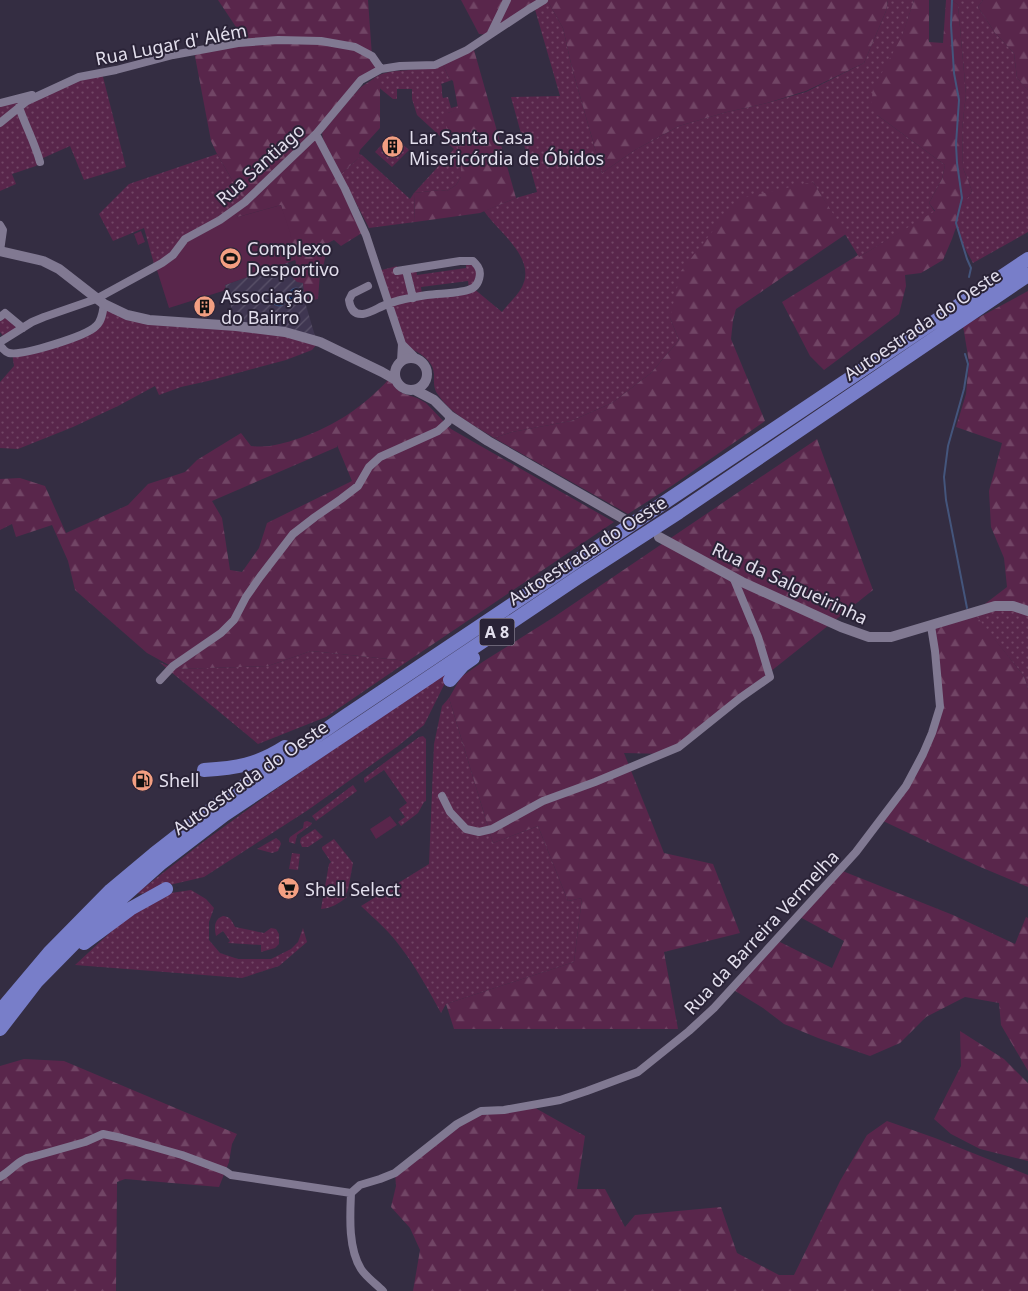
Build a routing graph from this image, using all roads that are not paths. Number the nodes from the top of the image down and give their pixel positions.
1 (507, 0) edge
2 (544, 0) edge
3 (490, 35) junction
4 (381, 69) junction
5 (49, 91) junction
6 (0, 103) edge
7 (19, 107) junction
8 (0, 123) edge
9 (316, 134) junction
10 (40, 162) dead end
11 (0, 225) edge
12 (0, 251) edge
13 (1028, 259) edge
14 (1028, 275) edge
15 (368, 286) dead end
16 (413, 298) junction
17 (100, 302) junction
18 (388, 304) junction
19 (0, 317) edge
20 (24, 328) junction
21 (0, 344) edge
22 (402, 344) junction
23 (416, 358) junction
24 (399, 363) junction
25 (382, 372) junction
26 (396, 380) junction
27 (426, 382) junction
28 (414, 390) junction
29 (434, 400) junction
30 (450, 416) junction
31 (624, 519) dead end
32 (659, 537) dead end
33 (733, 577) junction
34 (577, 578) junction
35 (1028, 611) edge
36 (930, 626) junction
37 (160, 680) dead end
38 (450, 680) dead end
39 (347, 715) junction
40 (204, 770) dead end
41 (442, 796) dead end
42 (166, 889) dead end
43 (50, 968) junction
44 (0, 1011) edge
45 (0, 1029) edge
46 (0, 1177) edge
47 (351, 1193) junction
48 (383, 1291) edge

1 - 3 street
2 - 3 street
3 - 4 street
4 - 5 street, Rua Lugar d' Além
4 - 9 street, Rua Santiago
5 - 6 street
5 - 7 street, Rua Lugar d' Além
7 - 8 street, Rua Lugar d' Além
7 - 10 street
9 - 17 street, Rua Santiago
9 - 18 street
11 - 12 street
12 - 17 street
13 - 39 highway, Autoestrada do Oeste / A 8
14 - 34 highway, Autoestrada do Oeste / A 8
15 - 18 street
16 - 16 street
16 - 18 street
17 - 20 street, Rua Santiago
17 - 21 street
17 - 25 street
18 - 22 street
19 - 20 street
20 - 21 street, Rua Santiago
22 - 23 street
22 - 24 street
23 - 24 street
23 - 27 street
24 - 25 street
24 - 26 street
25 - 26 street
26 - 28 street
27 - 28 street
27 - 29 street
28 - 29 street
29 - 30 street
30 - 31 street
30 - 37 street
32 - 33 street, Rua da Salgueirinha
33 - 36 street, Rua da Salgueirinha
33 - 41 street
34 - 38 highway
34 - 43 highway, Autoestrada do Oeste / A 8
35 - 36 street, Rua da Salgueirinha
36 - 47 street, Rua da Barreira Vermelha
39 - 40 highway
39 - 44 highway, Autoestrada do Oeste / A 8
42 - 43 highway
43 - 45 highway, Autoestrada do Oeste / A 8
46 - 47 street
47 - 48 street

